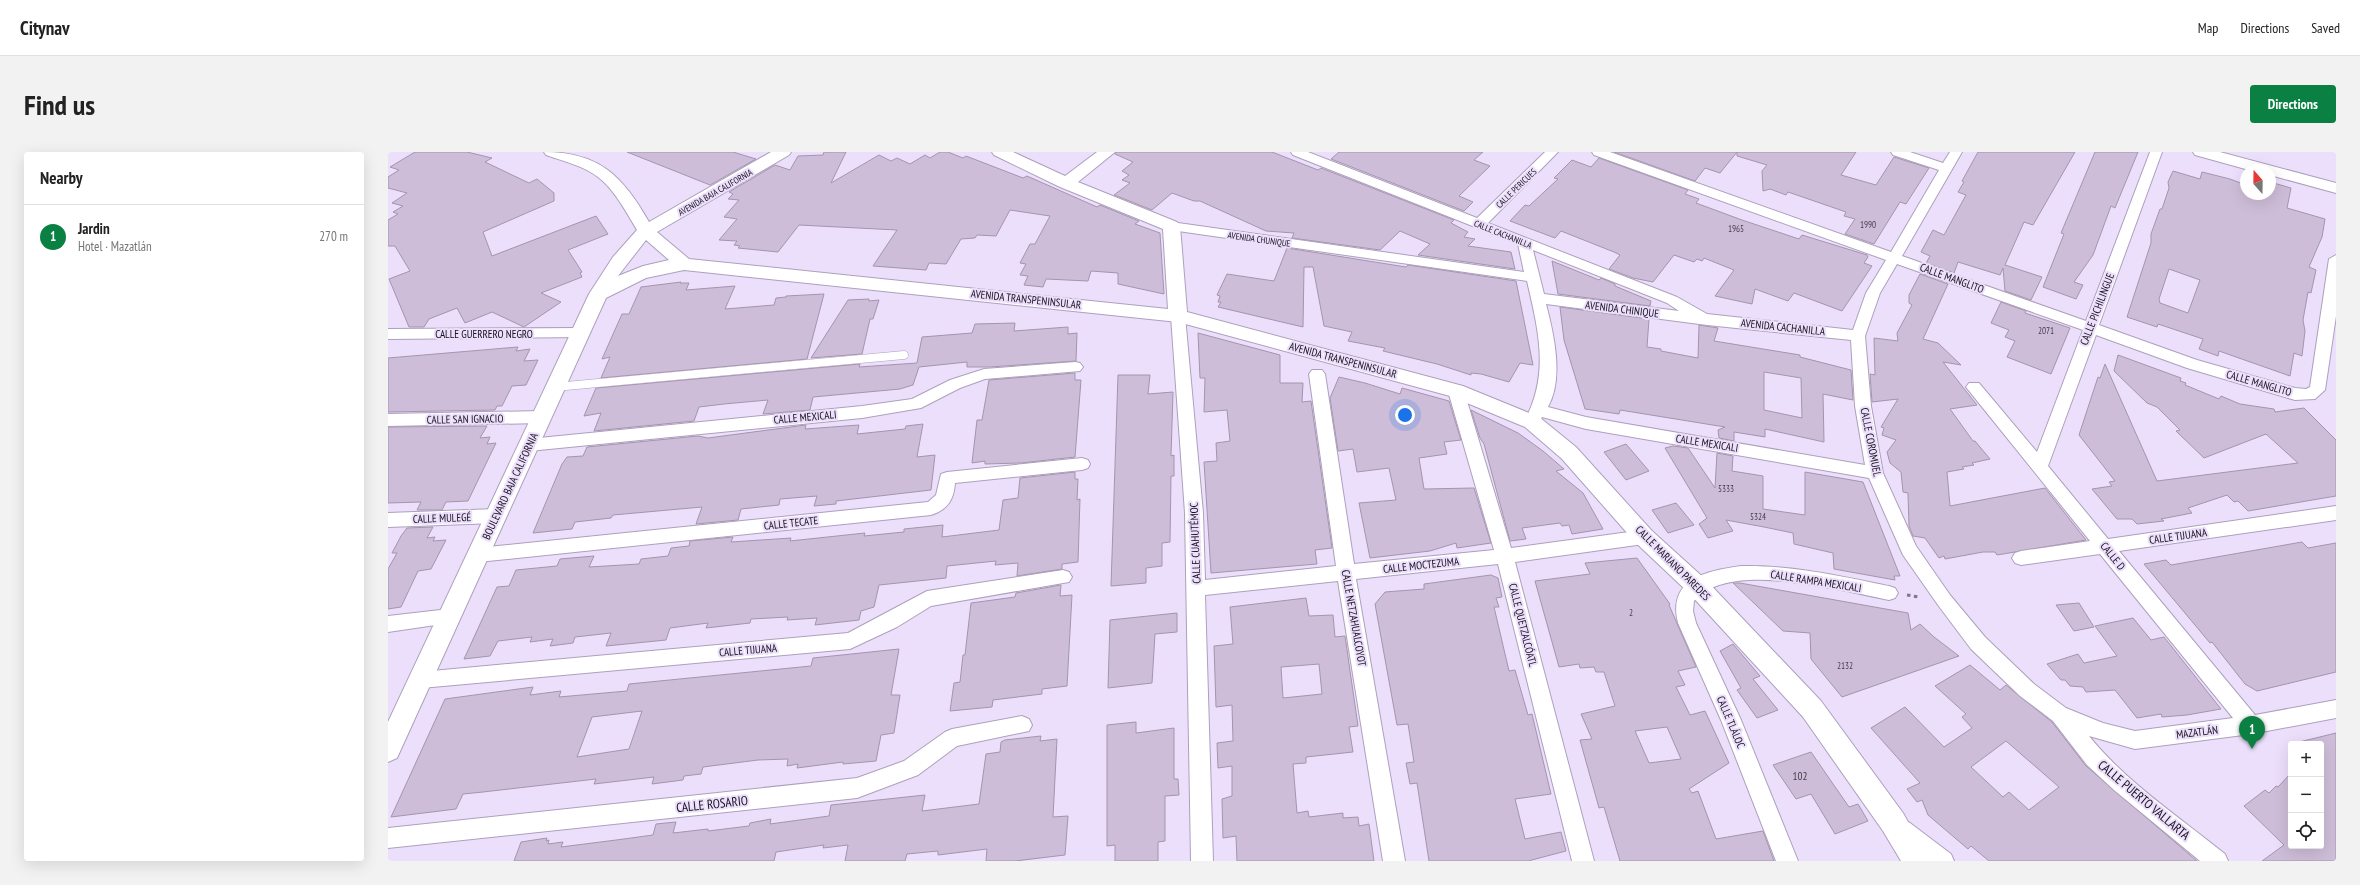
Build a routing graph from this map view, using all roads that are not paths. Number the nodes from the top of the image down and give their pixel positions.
1 (552, 152) edge
2 (783, 152) edge
3 (1000, 152) edge
4 (1107, 152) edge
5 (1297, 152) edge
6 (1552, 152) edge
7 (1598, 152) edge
8 (1897, 152) edge
9 (1956, 152) edge
10 (2156, 152) edge
11 (2201, 152) edge
12 (2246, 164) edge
13 (1947, 168) junction
14 (2276, 172) edge
15 (1066, 183) junction
16 (2336, 188) edge
17 (1479, 224) junction
18 (1171, 226) junction
19 (646, 231) junction
20 (1525, 243) junction
21 (1893, 256) junction
22 (684, 264) junction
23 (2335, 267) edge
24 (1531, 277) junction
25 (598, 294) junction
26 (1537, 298) junction
27 (1178, 316) junction
28 (1707, 320) junction
29 (2090, 327) junction
30 (580, 333) junction
31 (388, 334) edge
32 (1858, 336) junction
33 (904, 355) dead end
34 (1074, 367) dead end
35 (1317, 374) dead end
36 (556, 387) junction
37 (1974, 387) dead end
38 (1456, 391) junction
39 (1536, 416) junction
40 (542, 417) junction
41 (388, 420) edge
42 (529, 444) junction
43 (1082, 464) dead end
44 (2040, 466) junction
45 (1875, 473) junction
46 (2336, 513) edge
47 (496, 516) junction
48 (388, 520) edge
49 (1644, 537) junction
50 (2105, 546) junction
51 (478, 555) junction
52 (1505, 556) junction
53 (2021, 558) dead end
54 (1346, 573) junction
55 (1063, 577) dead end
56 (1697, 586) junction
57 (1196, 588) junction
58 (1890, 593) road end
59 (450, 617) junction
60 (388, 624) edge
61 (421, 680) junction
62 (2336, 709) edge
63 (2060, 715) junction
64 (1022, 725) dead end
65 (2251, 725) junction
66 (388, 750) edge
67 (1893, 822) junction
68 (388, 838) edge
69 (1202, 861) edge
70 (1394, 861) edge
71 (1583, 861) edge
72 (1787, 861) edge
73 (1916, 861) edge
74 (1943, 861) edge
75 (2217, 861) edge

1 - 19 main road
2 - 19 main road, AVENIDA BAJA CALIFORNIA
3 - 15 main road, AVENIDA CHUNIQUE
4 - 15 main road
5 - 17 street, CALLE CACHANILLA
6 - 17 street, CALLE PERICUES
7 - 21 street, CALLE MANGLITO
8 - 13 street
9 - 13 street, CALLE COROMUEL
10 - 29 street, CALLE PICHILINGUE
11 - 12 main road
13 - 21 street, CALLE COROMUEL
14 - 16 main road
15 - 18 main road, AVENIDA CHUNIQUE
17 - 20 street, CALLE CACHANILLA
18 - 24 street, AVENIDA CHUNIQUE
18 - 27 main road, CALLE CUAHUTÉMOC
19 - 22 main road
19 - 25 main road, BOULEVARD BAJA CALIFORNIA
20 - 24 street
20 - 28 street, CALLE CACHANILLA
21 - 29 street, CALLE MANGLITO
21 - 32 street, CALLE COROMUEL
22 - 25 main road, AVENIDA TRANSPENINSULAR
22 - 27 main road, AVENIDA TRANSPENINSULAR
23 - 29 street, CALLE MANGLITO
24 - 26 street
25 - 30 main road, BOULEVARD BAJA CALIFORNIA
26 - 28 street, AVENIDA CHINIQUE
26 - 39 street
27 - 38 main road, AVENIDA TRANSPENINSULAR
27 - 57 street, CALLE CUAHUTÉMOC
28 - 32 street, AVENIDA CACHANILLA
29 - 44 street, CALLE PICHILINGUE
30 - 31 street, CALLE GUERRERO NEGRO
30 - 36 main road, BOULEVARD BAJA CALIFORNIA
32 - 45 street, CALLE COROMUEL
33 - 36 lane
34 - 42 street, CALLE MEXICALI
35 - 54 street, CALLE NETZAHUALCOYOT
36 - 40 main road, BOULEVARD BAJA CALIFORNIA
37 - 44 street, CALLE D
38 - 39 main road, AVENIDA TRANSPENINSULAR
38 - 52 street, CALLE QUETZALCÓATL
39 - 45 street, CALLE MEXICALI
39 - 49 main road, CALLE MARIANO PAREDES
40 - 41 street, CALLE SAN IGNACIO
40 - 42 main road, BOULEVARD BAJA CALIFORNIA
42 - 47 main road, BOULEVARD BAJA CALIFORNIA
43 - 51 street, CALLE TECATE
44 - 50 street, CALLE D
45 - 63 street, CALLE COROMUEL
46 - 50 street, CALLE TIJUANA
47 - 48 street, CALLE MULEGÉ
47 - 51 main road, BOULEVARD BAJA CALIFORNIA
49 - 52 street, CALLE MOCTEZUMA
49 - 56 main road, CALLE MARIANO PAREDES
50 - 53 street, CALLE TIJUANA
50 - 65 street, CALLE D
51 - 59 main road, BOULEVARD BAJA CALIFORNIA
52 - 54 street, CALLE MOCTEZUMA
52 - 71 street, CALLE QUETZALCÓATL
54 - 57 street, CALLE MOCTEZUMA
54 - 70 street, CALLE NETZAHUALCOYOT
55 - 61 street, CALLE TIJUANA
56 - 58 street, CALLE RAMPA MEXICALI
56 - 67 main road, CALLE MARIANO PAREDES
56 - 72 street, CALLE TLÁLOC
57 - 69 street, CALLE CUAHUTÉMOC
59 - 60 street
59 - 61 main road, BOULEVARD BAJA CALIFORNIA
61 - 66 main road, BOULEVARD BAJA CALIFORNIA
62 - 65 street, MAZATLÁN
63 - 65 street, MAZATLÁN
63 - 75 street, CALLE PUERTO VALLARTA
64 - 68 street, CALLE ROSARIO
67 - 73 main road, CALLE MARIANO PAREDES
67 - 74 street

